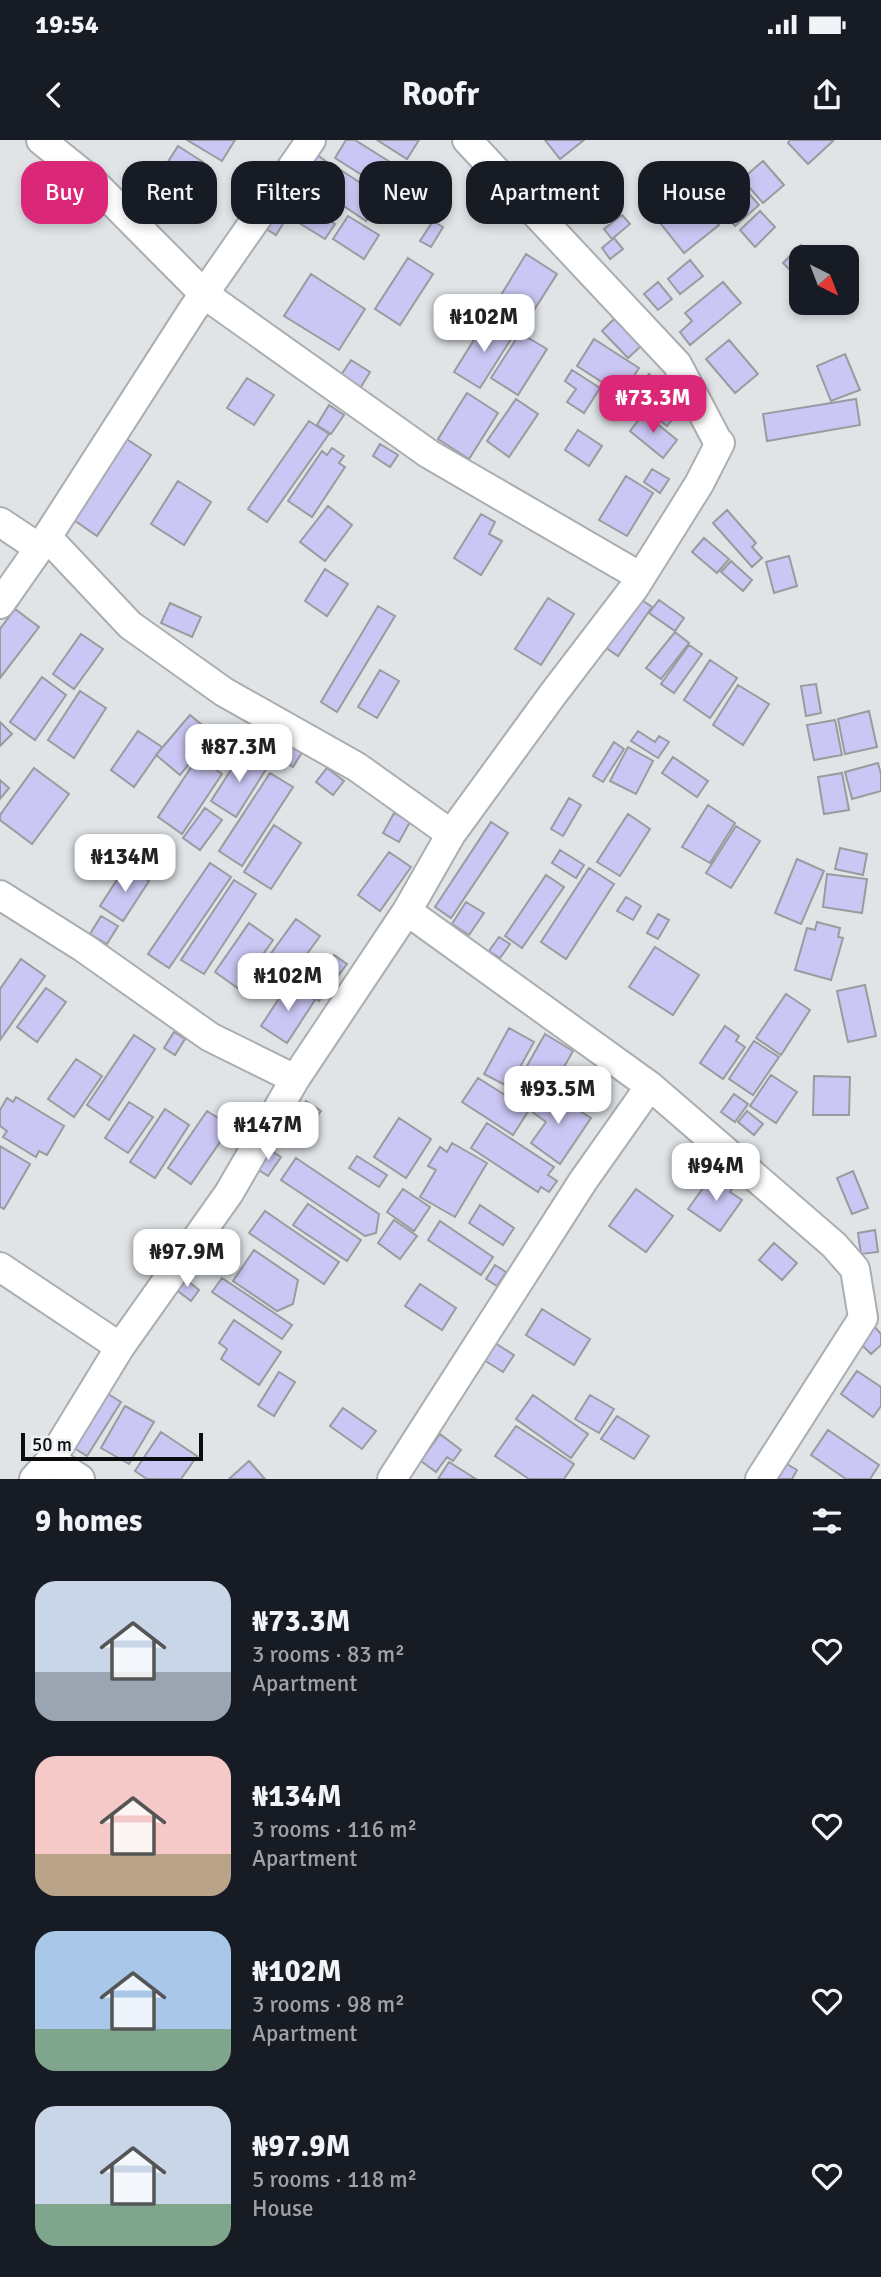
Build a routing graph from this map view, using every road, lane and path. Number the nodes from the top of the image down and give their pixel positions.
1 (41, 140) edge
2 (312, 140) edge
3 (467, 140) edge
4 (204, 293) junction
5 (0, 522) edge
6 (43, 543) junction
7 (641, 577) junction
8 (0, 604) edge
9 (452, 834) junction
10 (0, 895) edge
11 (407, 911) junction
12 (295, 1079) junction
13 (650, 1086) junction
14 (0, 1267) edge
15 (120, 1347) junction
16 (43, 1469) edge
17 (80, 1479) edge
18 (392, 1479) edge
19 (760, 1479) edge

1 - 4 street
2 - 4 street
3 - 7 street
4 - 6 street
4 - 7 street
5 - 6 street
6 - 8 street
6 - 9 street
7 - 9 street
9 - 11 street
10 - 12 street
11 - 12 street
11 - 13 street
12 - 15 street
13 - 18 street
13 - 19 street
14 - 15 street
15 - 16 street
16 - 17 street

